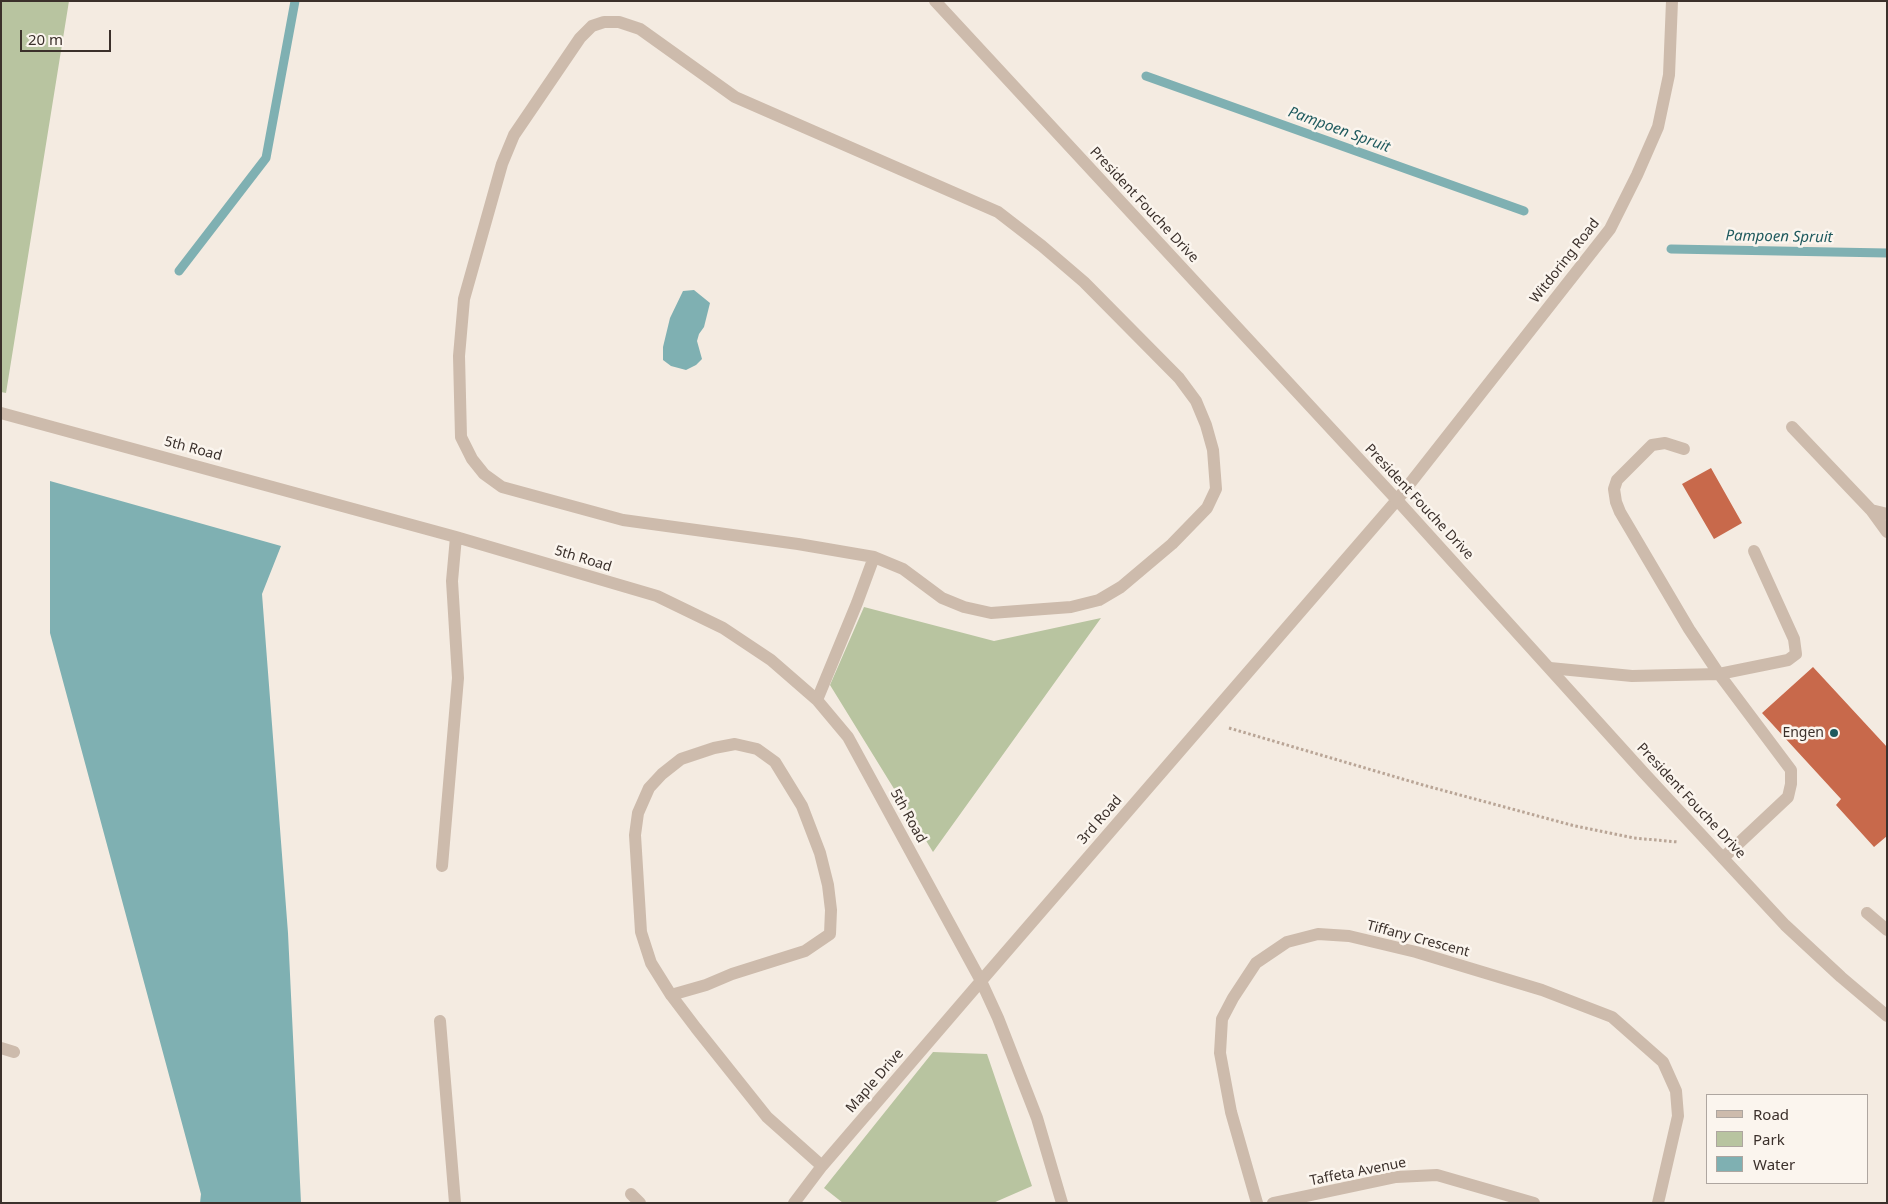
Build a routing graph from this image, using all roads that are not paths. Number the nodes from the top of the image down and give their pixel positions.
1 (935, 1) edge
2 (1672, 1) edge
3 (1, 413) edge
4 (1792, 427) dead end
5 (1684, 449) dead end
6 (1397, 500) junction
7 (1870, 510) junction
8 (1887, 514) edge
9 (1887, 532) edge
10 (456, 536) junction
11 (1754, 551) dead end
12 (874, 556) junction
13 (1550, 668) junction
14 (1719, 674) junction
15 (817, 700) junction
16 (1723, 858) junction
17 (442, 866) dead end
18 (1867, 913) dead end
19 (1887, 930) edge
20 (981, 981) junction
21 (671, 995) junction
22 (1887, 1016) edge
23 (440, 1021) dead end
24 (1, 1048) edge
25 (14, 1052) dead end
26 (822, 1166) junction
27 (455, 1203) edge
28 (794, 1203) edge
29 (1062, 1203) edge
30 (1256, 1203) edge
31 (1273, 1203) edge
32 (1534, 1203) edge
33 (1658, 1203) edge

1 - 6 street, President Fouche Drive
2 - 6 street, Witdoring Road
3 - 10 street, 5th Road
4 - 7 street
5 - 14 street
6 - 13 street, President Fouche Drive
6 - 20 street, 3rd Road
7 - 8 street
7 - 9 street
10 - 15 street, 5th Road
10 - 17 street
11 - 14 street
12 - 12 street
12 - 15 street
13 - 14 street
13 - 16 street, President Fouche Drive
14 - 16 street
15 - 20 street, 5th Road
16 - 22 street, President Fouche Drive
18 - 19 street
20 - 26 street, Maple Drive
20 - 29 street
21 - 21 street
21 - 26 street
23 - 27 street
24 - 25 street
26 - 28 street, Maple Drive
30 - 33 street, Tiffany Crescent
31 - 32 street, Taffeta Avenue

